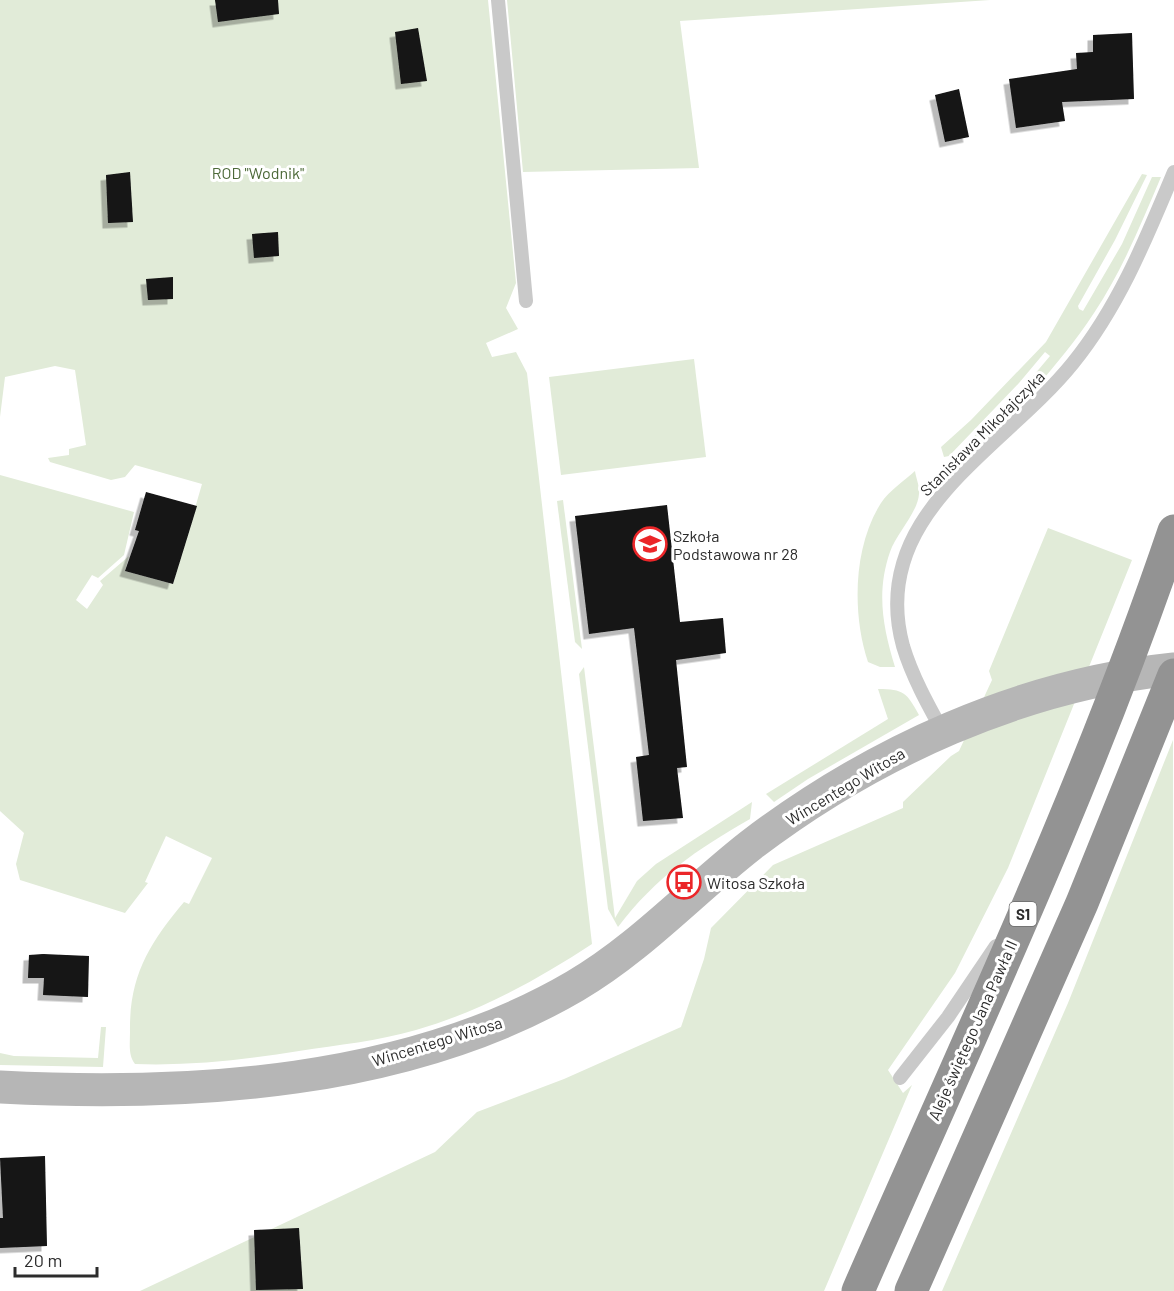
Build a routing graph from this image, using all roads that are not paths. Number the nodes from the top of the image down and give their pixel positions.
1 (498, 0) edge
2 (1174, 172) edge
3 (526, 302) dead end
4 (1174, 531) edge
5 (1174, 669) edge
6 (1174, 675) edge
7 (943, 732) junction
8 (1034, 890) junction
9 (900, 1078) dead end
10 (0, 1087) edge
11 (858, 1291) edge
12 (911, 1291) edge

1 - 3 lane
2 - 7 lane, Stanisława Mikołajczyka
4 - 8 highway, Aleje świętego Jana Pawła II / S1
5 - 7 street, Wincentego Witosa
6 - 12 highway
7 - 10 street, Wincentego Witosa
8 - 9 lane
8 - 11 highway, Aleje świętego Jana Pawła II / S1

